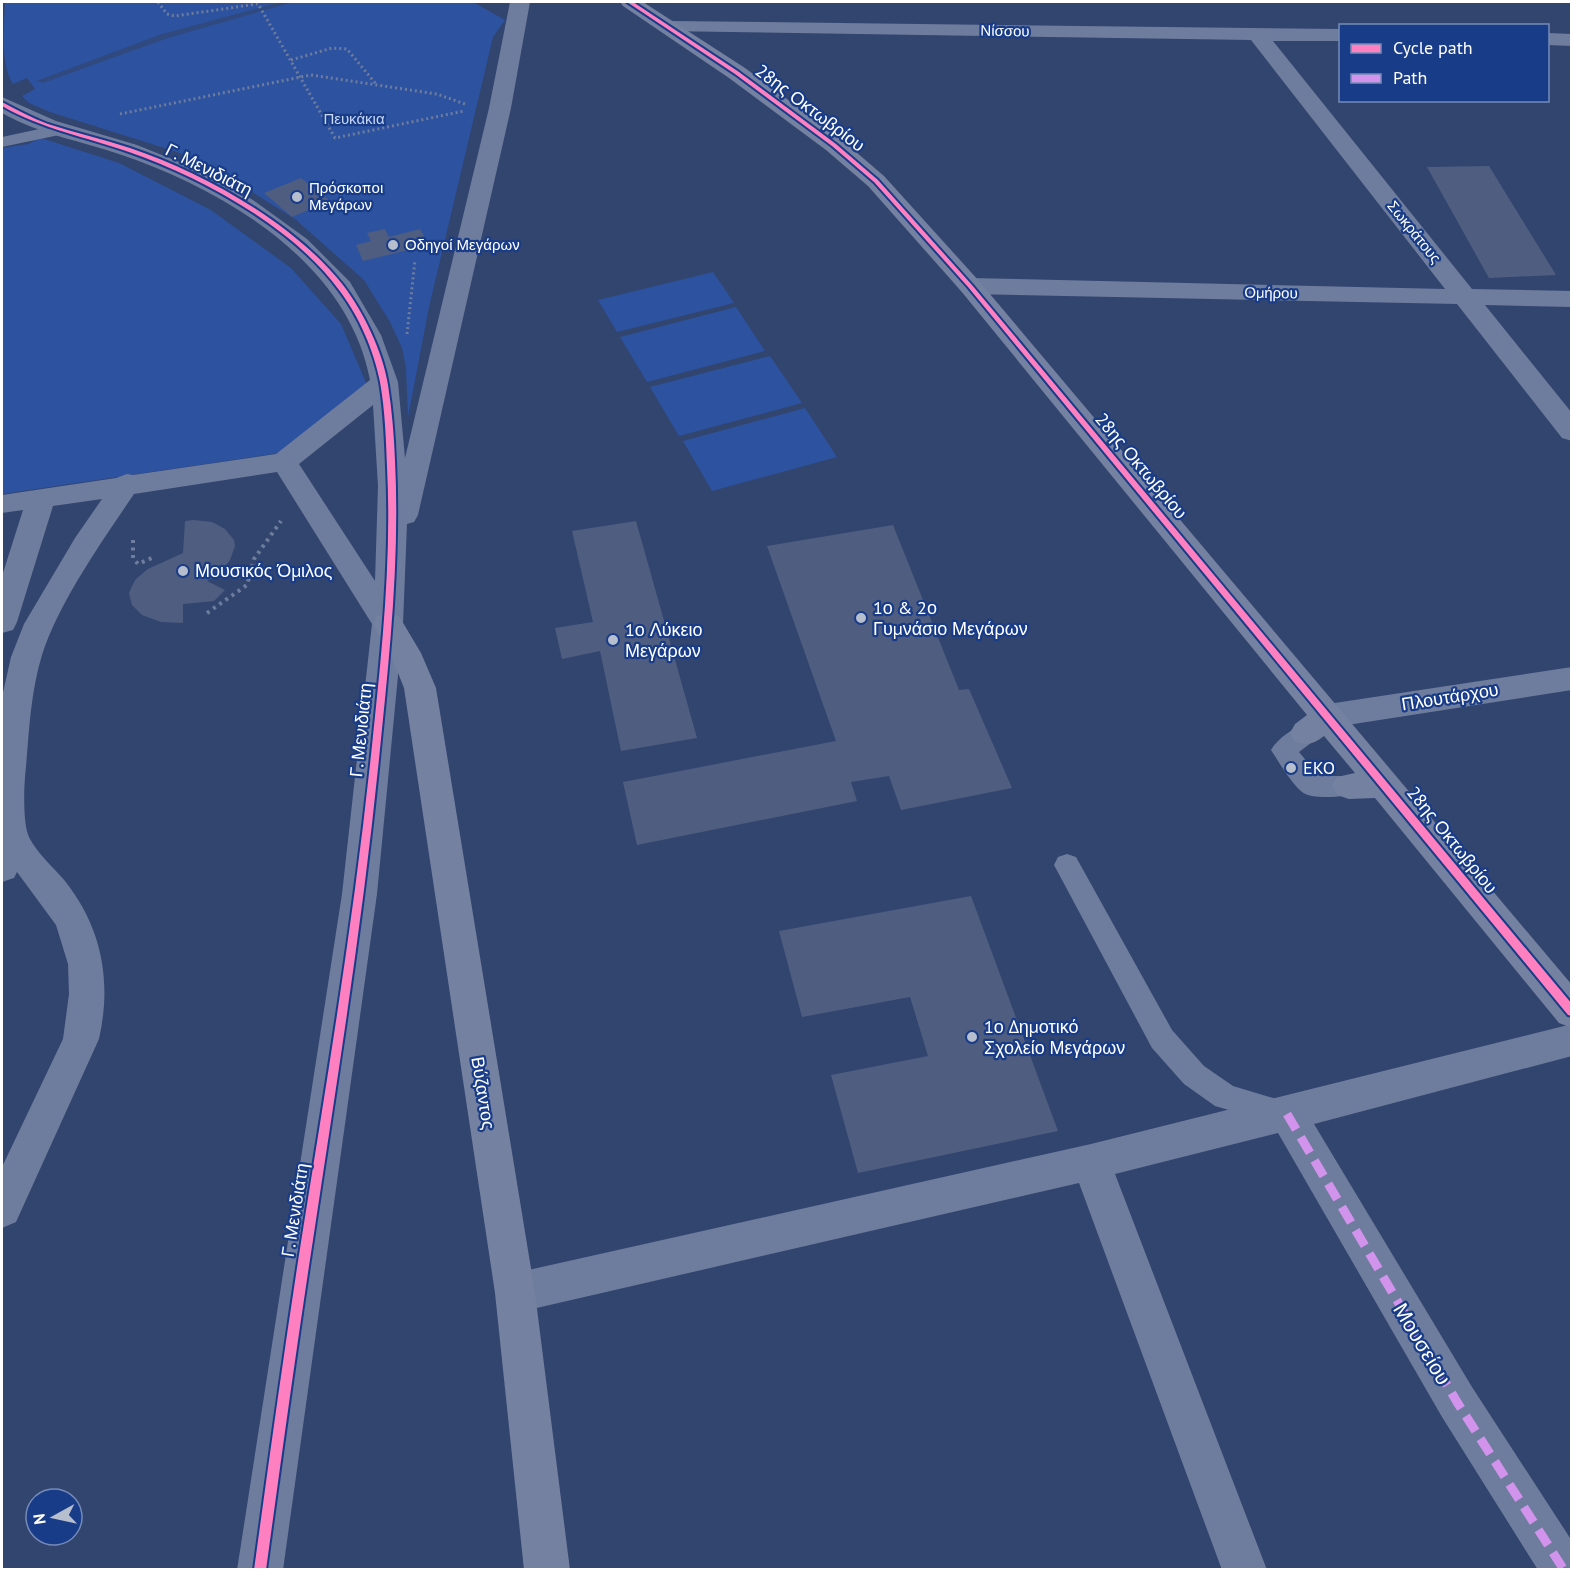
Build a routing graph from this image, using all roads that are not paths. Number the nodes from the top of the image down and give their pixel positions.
1 (520, 2) edge
2 (630, 2) edge
3 (670, 27) junction
4 (1256, 33) junction
5 (1339, 35) edge
6 (1549, 39) edge
7 (1572, 40) edge
8 (2, 104) edge
9 (58, 130) junction
10 (2, 142) edge
11 (970, 286) junction
12 (1467, 297) junction
13 (1572, 299) edge
14 (385, 382) junction
15 (1572, 432) edge
16 (284, 462) junction
17 (127, 483) junction
18 (41, 498) junction
19 (2, 504) edge
20 (393, 557) junction
21 (2, 622) edge
22 (388, 624) junction
23 (1572, 678) edge
24 (1317, 724) junction
25 (1385, 785) junction
26 (1349, 786) joint
27 (7, 855) edge
28 (1067, 865) dead end
29 (1572, 1012) edge
30 (1572, 1040) edge
31 (1287, 1114) junction
32 (1091, 1162) junction
33 (2, 1209) edge
34 (515, 1293) junction
35 (260, 1569) edge
36 (547, 1569) edge
37 (1245, 1569) edge
38 (1564, 1569) edge

1 - 20 street
2 - 3 street, 28ης Οκτωβρίου
3 - 4 street, Νίσσου
3 - 11 street, 28ης Οκτωβρίου
4 - 5 street, Νίσσου
4 - 12 street, Σωκράτους
6 - 7 street
8 - 9 street, Γ. Μενιδιάτη
9 - 10 lane
9 - 14 street, Γ. Μενιδιάτη
11 - 12 street, Ομήρου
11 - 24 street, 28ης Οκτωβρίου
12 - 13 street, Ομήρου
12 - 15 street, Σωκράτους
14 - 16 street
14 - 20 street, Γ. Μενιδιάτη
16 - 17 street
16 - 22 street
17 - 18 street
17 - 27 street
18 - 19 street
18 - 21 street
20 - 22 street, Γ. Μενιδιάτη
22 - 34 street, Βύζαντος
22 - 35 street, Γ. Μενιδιάτη
23 - 24 street, Πλουτάρχου
24 - 25 street, 28ης Οκτωβρίου
24 - 26 lane
25 - 26 street
25 - 29 street, 28ης Οκτωβρίου
27 - 33 street
28 - 31 lane
30 - 31 street
31 - 32 street
31 - 38 street, Μουσείου
32 - 34 street
32 - 37 street
34 - 36 street, Βύζαντος

